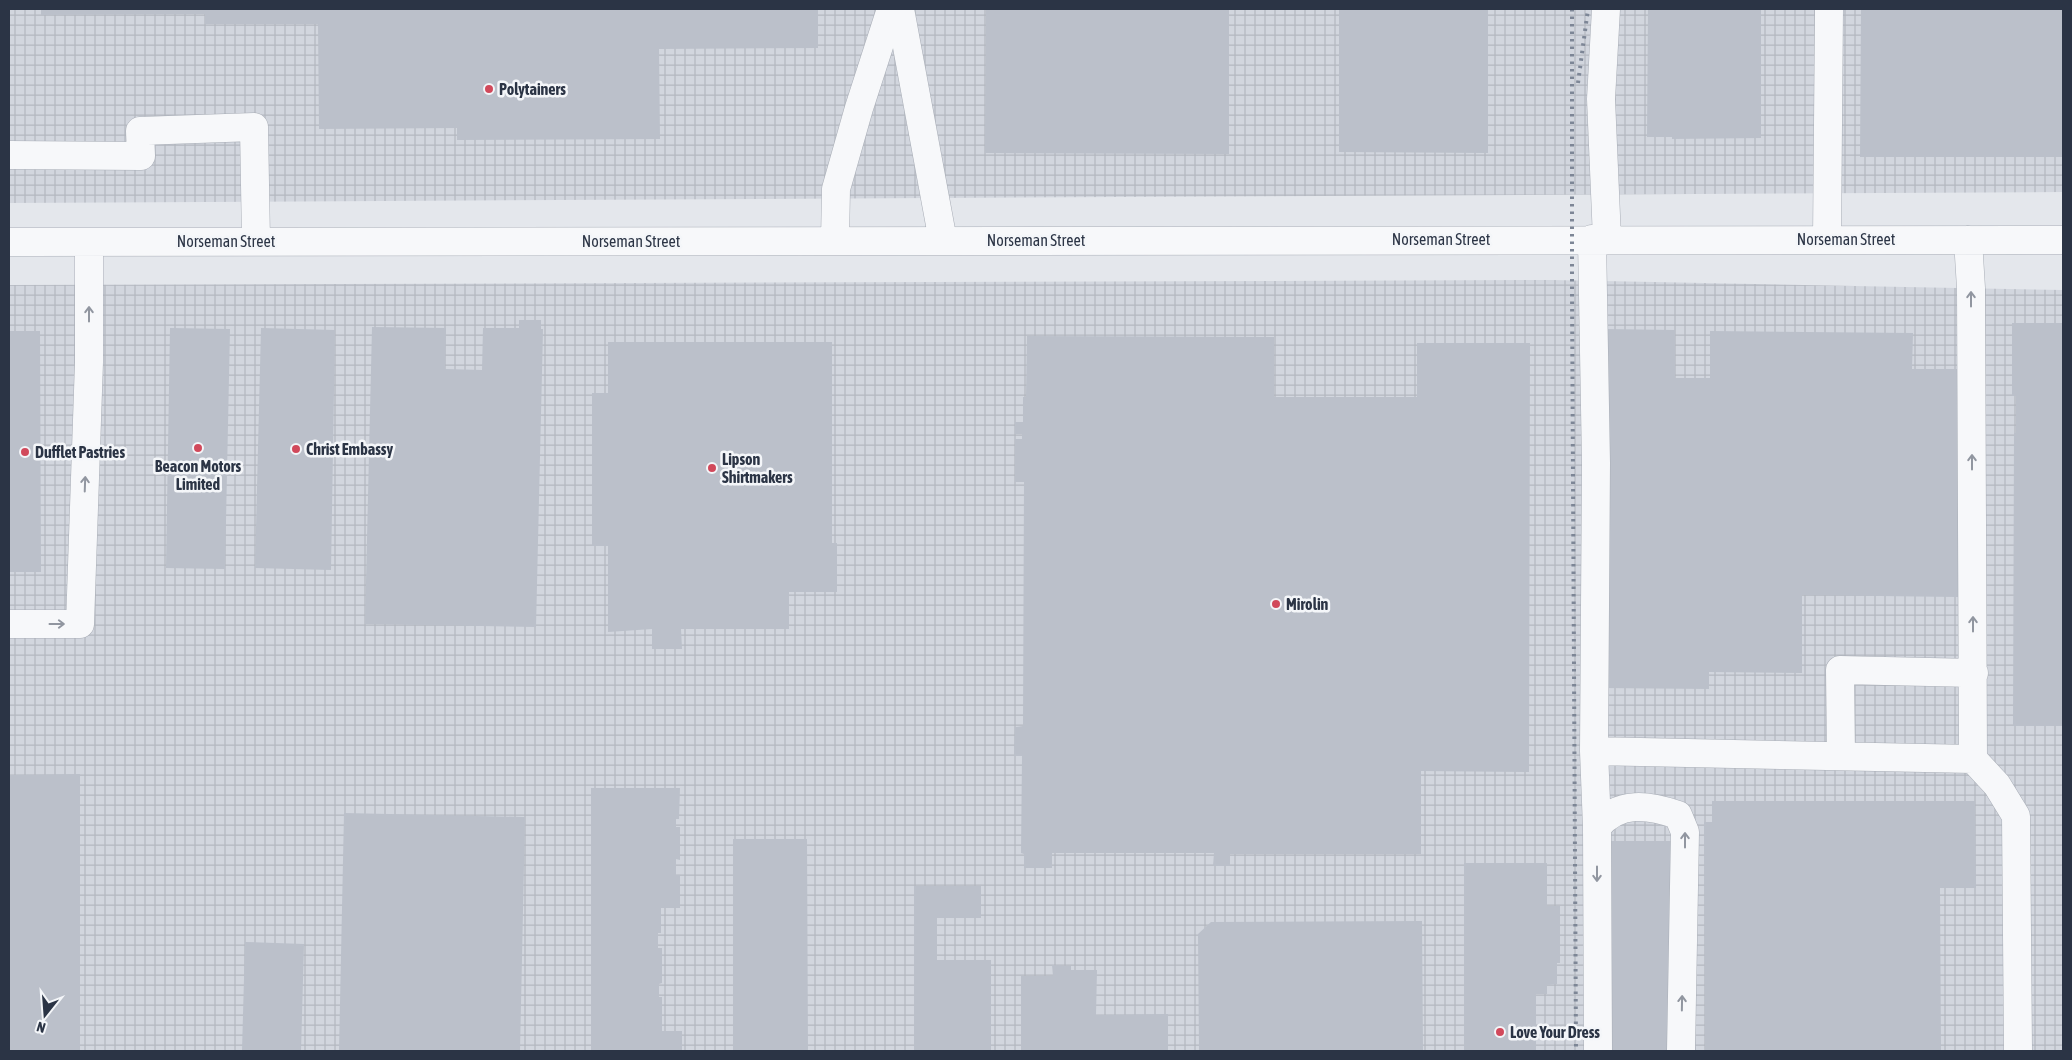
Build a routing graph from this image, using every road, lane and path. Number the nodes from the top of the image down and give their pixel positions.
1 (891, 9) edge
2 (900, 9) edge
3 (1606, 9) edge
4 (1829, 9) edge
5 (9, 156) edge
6 (1600, 239) junction
7 (1828, 239) junction
8 (943, 240) junction
9 (1968, 240) junction
10 (2063, 240) edge
11 (256, 241) junction
12 (835, 241) junction
13 (9, 242) edge
14 (89, 242) junction
15 (9, 624) edge
16 (1974, 673) junction
17 (1594, 751) junction
18 (1841, 756) junction
19 (1973, 759) junction
20 (1597, 827) junction
21 (1598, 1051) edge
22 (1681, 1051) edge
23 (2018, 1051) edge

1 - 12 street
2 - 8 street
3 - 6 street
4 - 7 street
5 - 11 street
6 - 7 street, Norseman Street
6 - 8 street, Norseman Street
6 - 17 street
7 - 9 street, Norseman Street
8 - 12 street, Norseman Street
9 - 10 street, Norseman Street
16 -> 9 street
11 - 12 street, Norseman Street
11 - 14 street, Norseman Street
13 - 14 street, Norseman Street
15 -> 14 street
16 - 18 street
16 - 19 street
17 - 18 street
17 - 20 street
18 - 19 street
19 - 23 street
20 -> 21 street
22 -> 20 street

